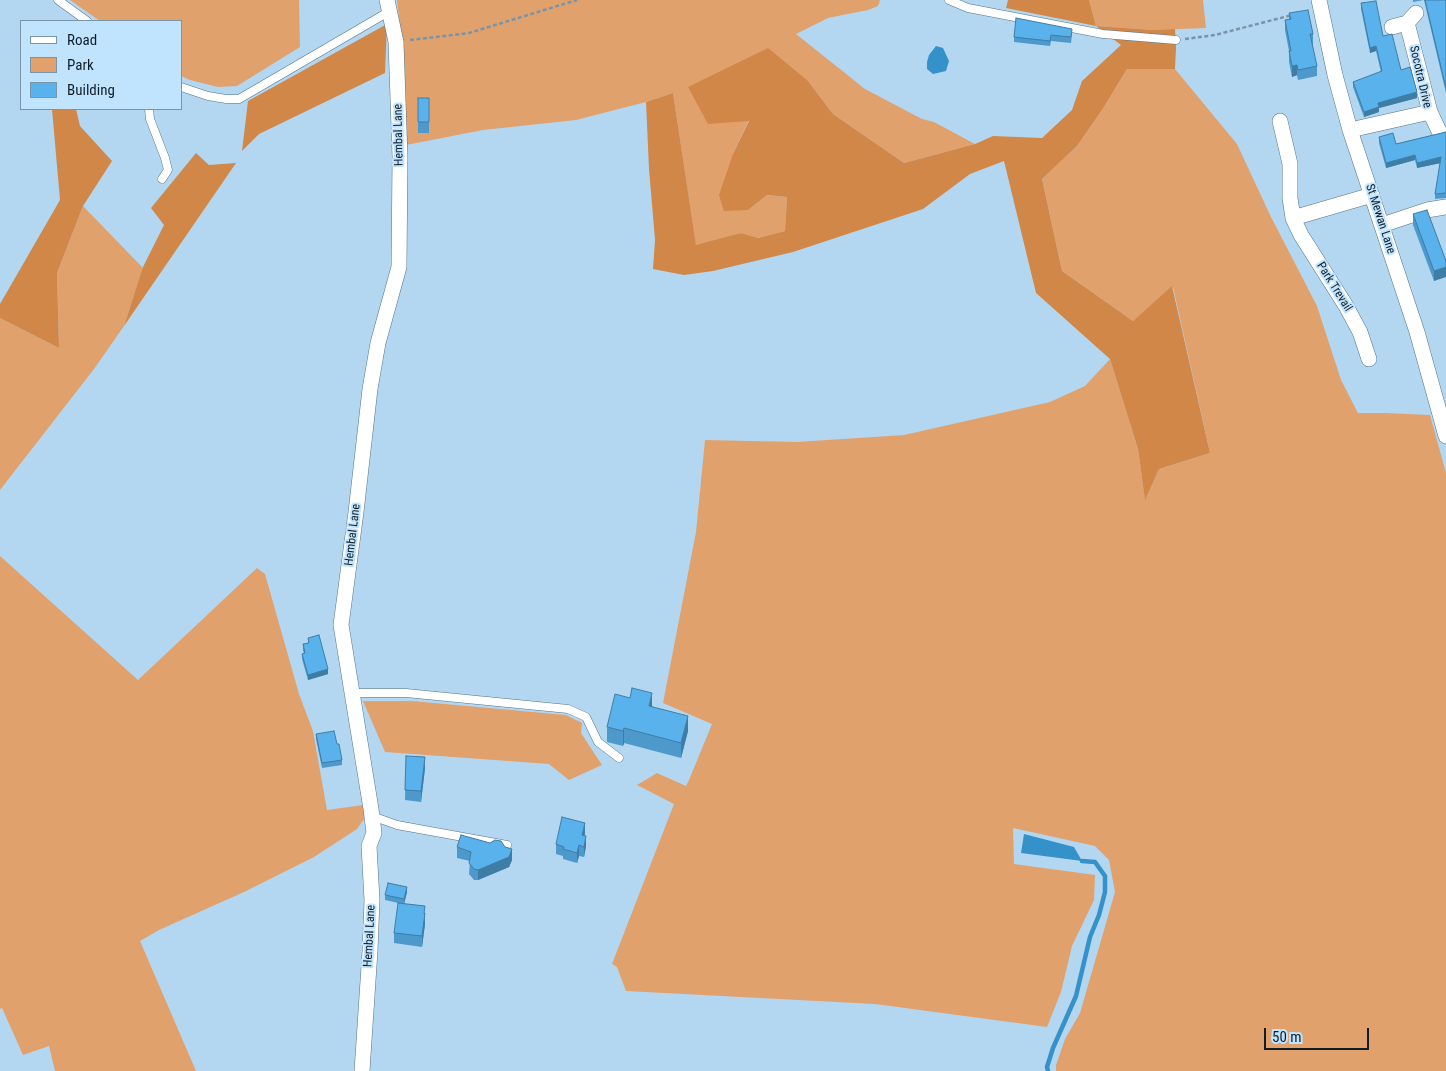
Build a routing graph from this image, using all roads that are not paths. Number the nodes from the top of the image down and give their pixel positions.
1 (58, 0) edge
2 (949, 0) edge
3 (1320, 0) edge
4 (389, 5) edge
5 (86, 20) edge
6 (1392, 27) dead end
7 (1176, 40) road end
8 (182, 86) edge
9 (149, 110) edge
10 (1430, 112) junction
11 (1280, 121) dead end
12 (1350, 130) junction
13 (1439, 132) edge
14 (162, 179) dead end
15 (1372, 195) junction
16 (1446, 207) edge
17 (1293, 218) junction
18 (1382, 225) junction
19 (1369, 359) dead end
20 (1446, 436) edge
21 (352, 693) junction
22 (619, 758) dead end
23 (372, 816) junction
24 (507, 845) edge
25 (362, 1071) edge

1 - 5 lane
2 - 7 lane
3 - 12 street, St Mewan Lane
4 - 8 lane
4 - 21 street, Hembal Lane
6 - 10 street, Socotra Drive
9 - 14 lane
10 - 12 street, Socotra Drive
10 - 13 street
11 - 17 street, Park Trevail
12 - 15 street, St Mewan Lane
15 - 17 street
15 - 18 street, St Mewan Lane
16 - 18 street
17 - 19 street, Park Trevail
18 - 20 street, St Mewan Lane
21 - 22 lane
21 - 23 street, Hembal Lane
23 - 24 lane
23 - 25 street, Hembal Lane

